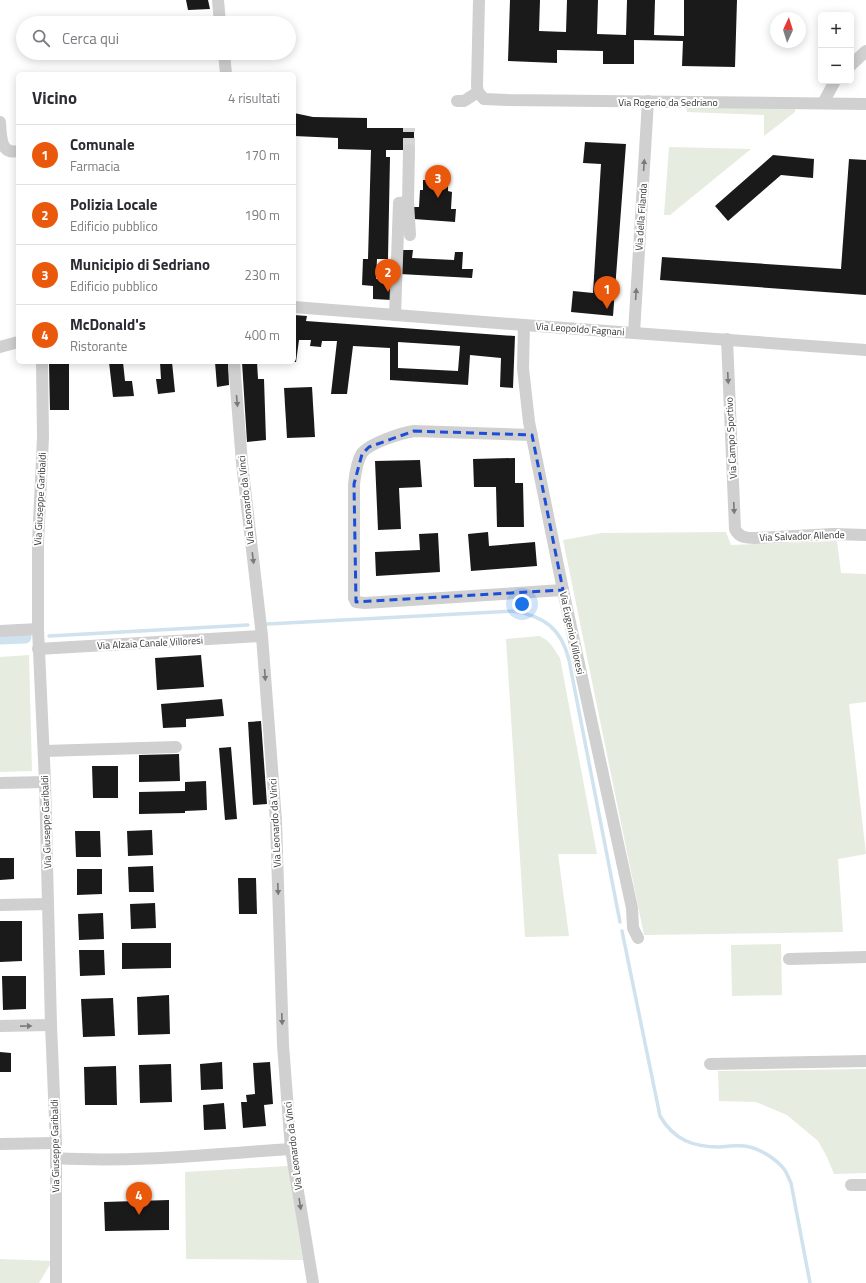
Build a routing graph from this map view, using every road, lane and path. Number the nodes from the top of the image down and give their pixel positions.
1 (218, 0) edge
2 (479, 0) edge
3 (219, 16) edge
4 (866, 51) edge
5 (225, 60) edge
6 (854, 62) edge
7 (226, 72) edge
8 (833, 84) edge
9 (477, 89) junction
10 (457, 101) dead end
11 (648, 101) junction
12 (823, 103) junction
13 (866, 104) edge
14 (0, 122) edge
15 (409, 150) tunnel mouth
16 (16, 151) edge
17 (408, 202) junction
18 (410, 235) dead end
19 (296, 307) edge
20 (395, 315) junction
21 (524, 325) junction
22 (634, 333) junction
23 (726, 340) junction
24 (16, 343) edge
25 (0, 347) edge
26 (866, 350) edge
27 (42, 364) edge
28 (234, 364) edge
29 (532, 435) junction
30 (739, 535) joint
31 (866, 535) edge
32 (563, 590) junction
33 (38, 629) junction
34 (0, 631) edge
35 (262, 636) junction
36 (38, 649) junction
37 (176, 747) dead end
38 (44, 751) junction
39 (45, 782) junction
40 (0, 783) edge
41 (48, 904) junction
42 (0, 905) edge
43 (638, 938) dead end
44 (866, 957) edge
45 (789, 959) dead end
46 (51, 1025) junction
47 (0, 1026) edge
48 (866, 1060) edge
49 (710, 1064) dead end
50 (56, 1143) junction
51 (0, 1144) edge
52 (291, 1149) junction
53 (56, 1158) junction
54 (851, 1185) dead end
55 (866, 1185) edge
56 (56, 1283) edge
57 (313, 1283) edge

1 - 3 street
2 - 9 street
4 - 6 street
5 - 7 street
8 - 12 street
9 - 10 street
9 - 11 street, Via Rogerio da Sedriano
11 - 12 street, Via Rogerio da Sedriano
22 -> 11 street, Via della Filanda
12 - 13 street, Via Rogerio da Sedriano
14 - 16 street
15 - 17 street
17 - 18 street
17 - 20 street
19 - 20 street, Via Leopoldo Fagnani
20 - 21 street, Via Leopoldo Fagnani
21 - 22 street, Via Leopoldo Fagnani
21 - 29 street, Via Eugenio Villoresi
22 - 23 street, Via Leopoldo Fagnani
23 - 26 street, Via Leopoldo Fagnani
23 -> 30 street, Via Campo Sportivo
24 - 25 street
27 - 33 street, Via Giuseppe Garibaldi
28 -> 35 street, Via Leonardo da Vinci
29 - 32 street, Via Eugenio Villoresi
29 - 32 street
30 - 31 street, Via Salvador Allende
32 - 43 street, Via Eugenio Villoresi
33 - 34 street
33 - 36 street, Via Giuseppe Garibaldi
35 - 36 street, Via Alzaia Canale Villoresi
35 -> 52 street, Via Leonardo da Vinci
36 - 38 street, Via Giuseppe Garibaldi
37 - 38 street
38 - 39 street, Via Giuseppe Garibaldi
39 - 40 street
39 - 41 street, Via Giuseppe Garibaldi
41 - 42 street
41 - 46 street, Via Giuseppe Garibaldi
44 - 45 street
47 -> 46 street
46 - 50 street, Via Giuseppe Garibaldi
48 - 49 street
50 - 51 street
50 - 53 street, Via Giuseppe Garibaldi
52 - 53 street
52 -> 57 street, Via Leonardo da Vinci
53 - 56 street, Via Giuseppe Garibaldi
54 - 55 street

